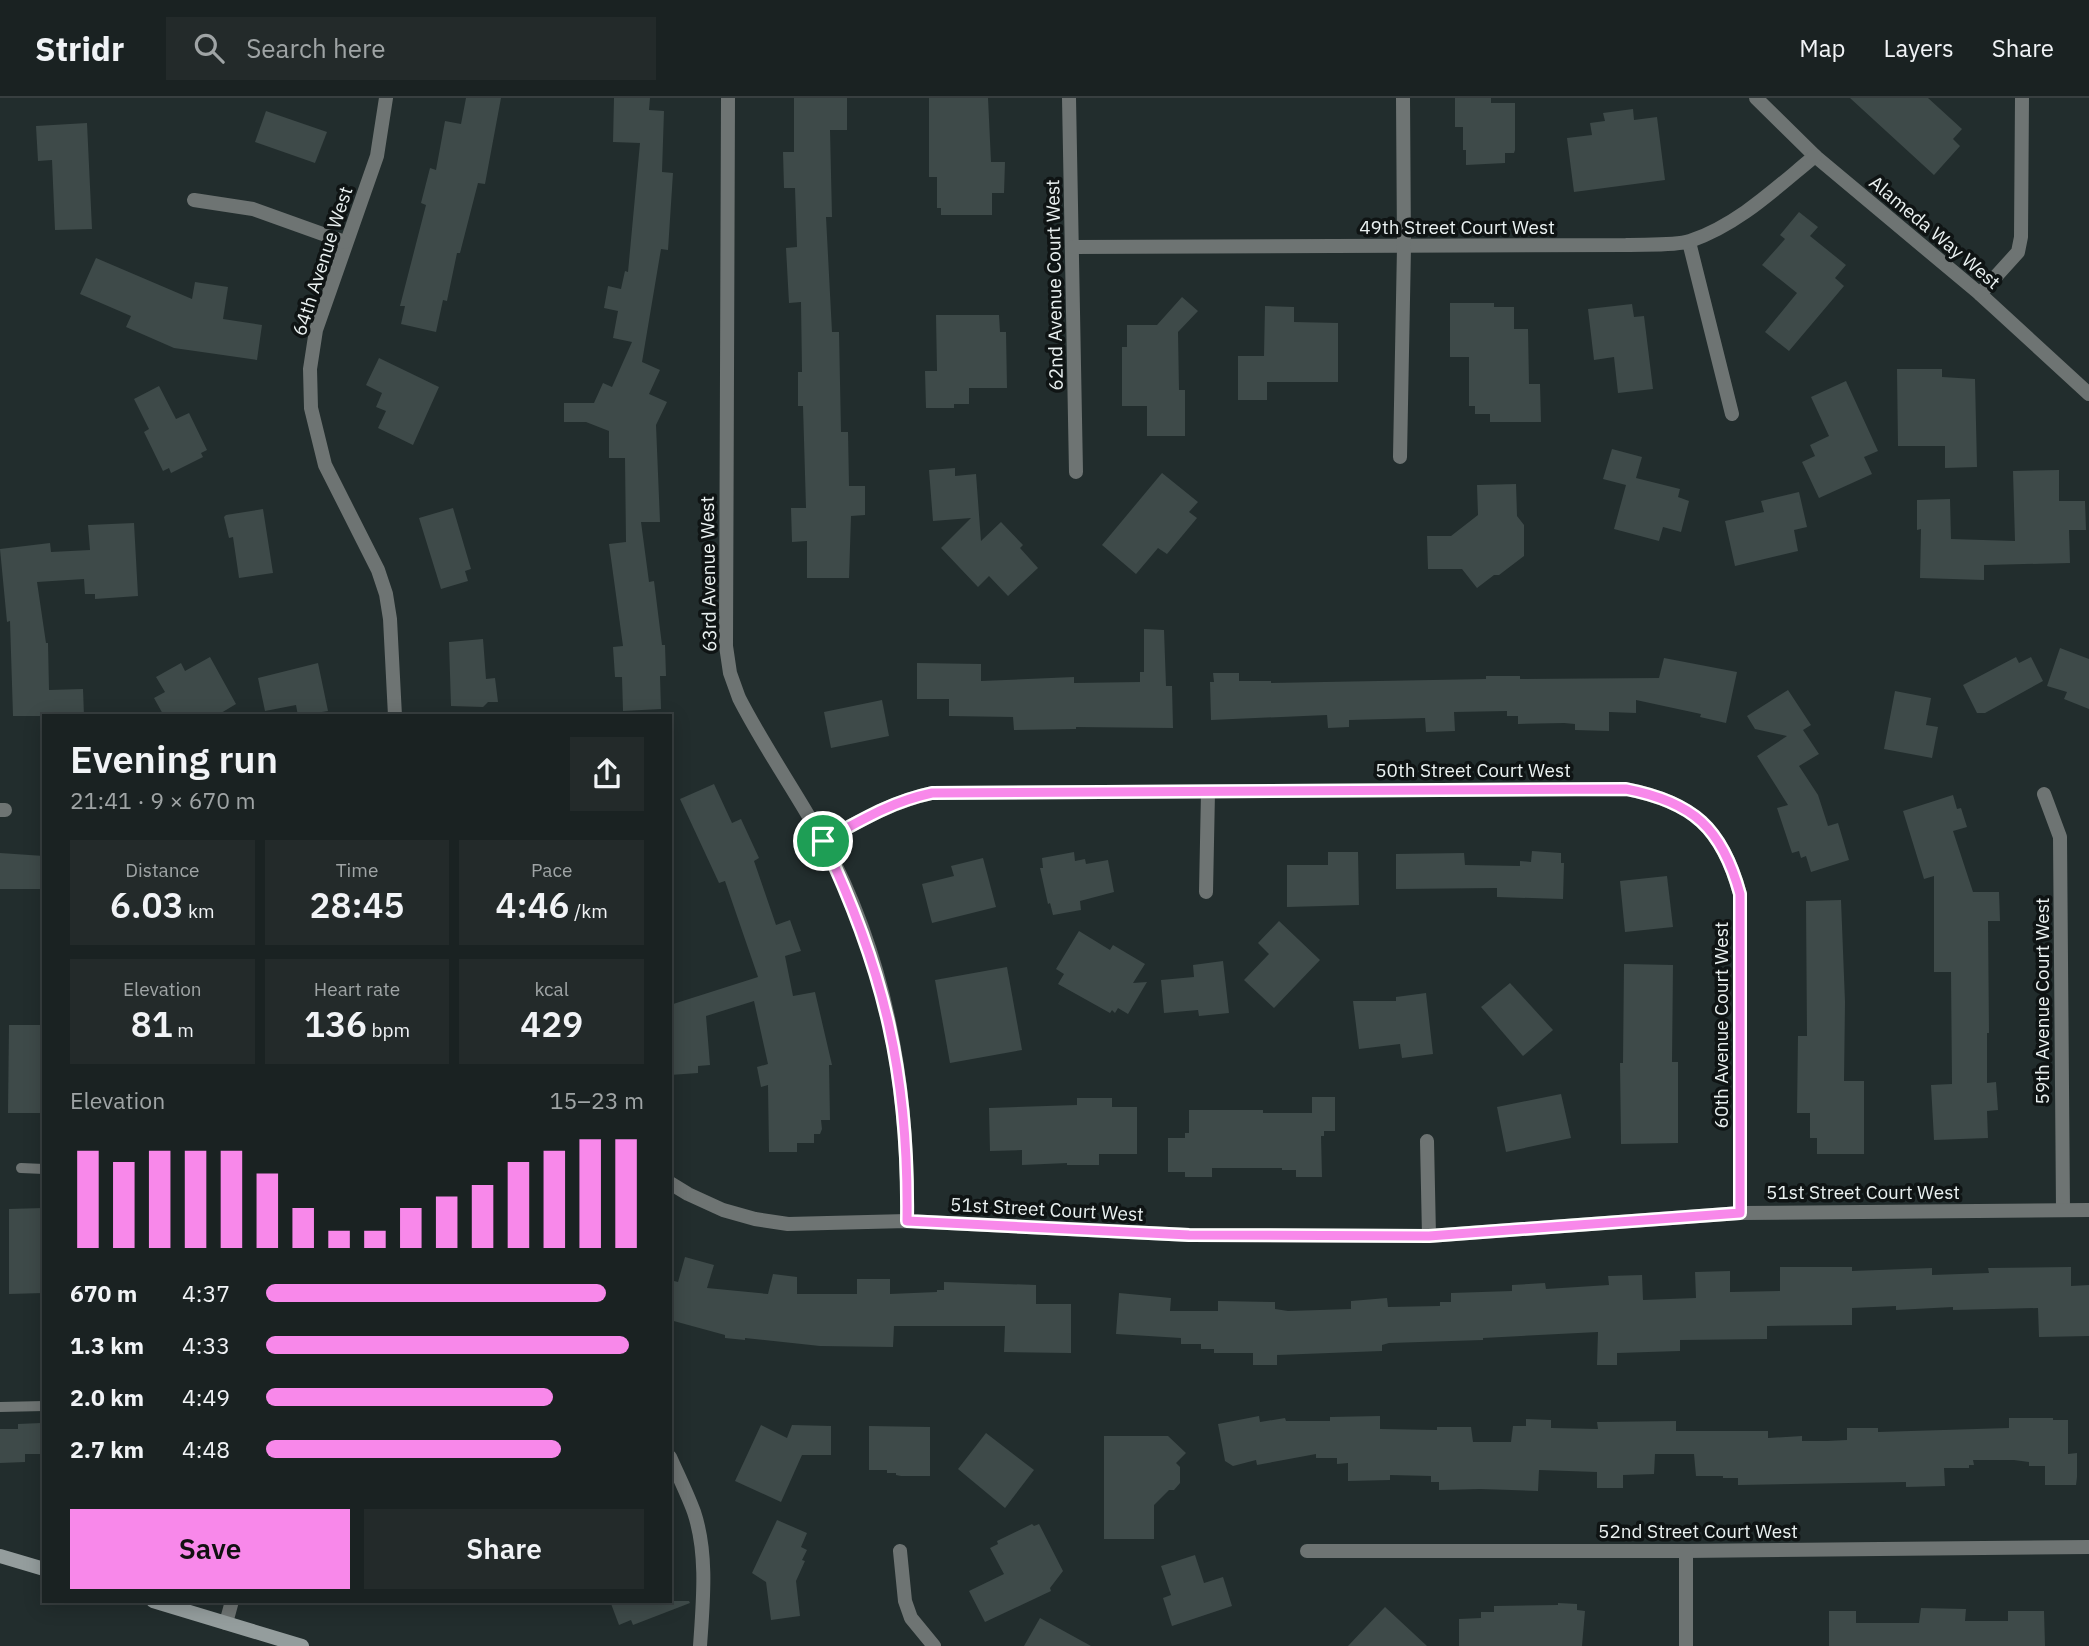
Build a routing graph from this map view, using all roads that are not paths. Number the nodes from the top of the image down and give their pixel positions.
1 (386, 98) edge
2 (728, 98) edge
3 (1069, 98) edge
4 (1403, 98) edge
5 (1756, 98) edge
6 (2022, 98) edge
7 (1815, 156) junction
8 (194, 200) dead end
9 (345, 242) junction
10 (1689, 242) junction
11 (1073, 247) junction
12 (1404, 247) junction
13 (1980, 294) junction
14 (2089, 394) edge
15 (1732, 414) dead end
16 (1400, 457) dead end
17 (1076, 472) dead end
18 (395, 714) edge
19 (1208, 792) junction
20 (2044, 794) dead end
21 (823, 841) junction
22 (1720, 842) joint
23 (1206, 892) dead end
24 (1427, 1141) dead end
25 (20, 1168) dead end
26 (42, 1169) edge
27 (672, 1184) edge
28 (2063, 1210) junction
29 (2089, 1210) edge
30 (1740, 1213) junction
31 (907, 1221) junction
32 (1429, 1236) junction
33 (42, 1406) edge
34 (0, 1408) edge
35 (672, 1462) edge
36 (2089, 1547) edge
37 (900, 1551) dead end
38 (1307, 1551) dead end
39 (1686, 1551) junction
40 (0, 1556) edge
41 (42, 1568) edge
42 (160, 1603) edge
43 (231, 1603) edge
44 (226, 1623) junction
45 (302, 1646) edge
46 (700, 1646) edge
47 (934, 1646) edge
48 (1686, 1646) edge

1 - 9 street, 64th Avenue West
2 - 21 street, 63rd Avenue West
3 - 11 street, 62nd Avenue Court West
4 - 12 street
5 - 7 street, Alameda Way West
6 - 13 street
7 - 10 street, 49th Street Court West
7 - 13 street, Alameda Way West
8 - 9 street
9 - 18 street, 64th Avenue West
10 - 12 street, 49th Street Court West
10 - 15 street
11 - 12 street, 49th Street Court West
11 - 17 street, 62nd Avenue Court West
12 - 16 street
13 - 14 street, Alameda Way West
19 - 21 street, 50th Street Court West
19 - 22 street, 50th Street Court West
19 - 23 street
20 - 28 street, 59th Avenue Court West
21 - 31 street, 63rd Avenue West
22 - 30 street, 60th Avenue Court West
24 - 32 street
25 - 26 lane
27 - 31 street, 51st Street Court West
28 - 29 street, 51st Street Court West
28 - 30 street, 51st Street Court West
30 - 32 street, 51st Street Court West
31 - 32 street, 51st Street Court West
33 - 34 lane
35 - 46 street
36 - 39 street, 52nd Street Court West
37 - 47 street
38 - 39 street, 52nd Street Court West
39 - 48 street
40 - 41 main road
42 - 44 main road
43 - 44 street
44 - 45 main road

